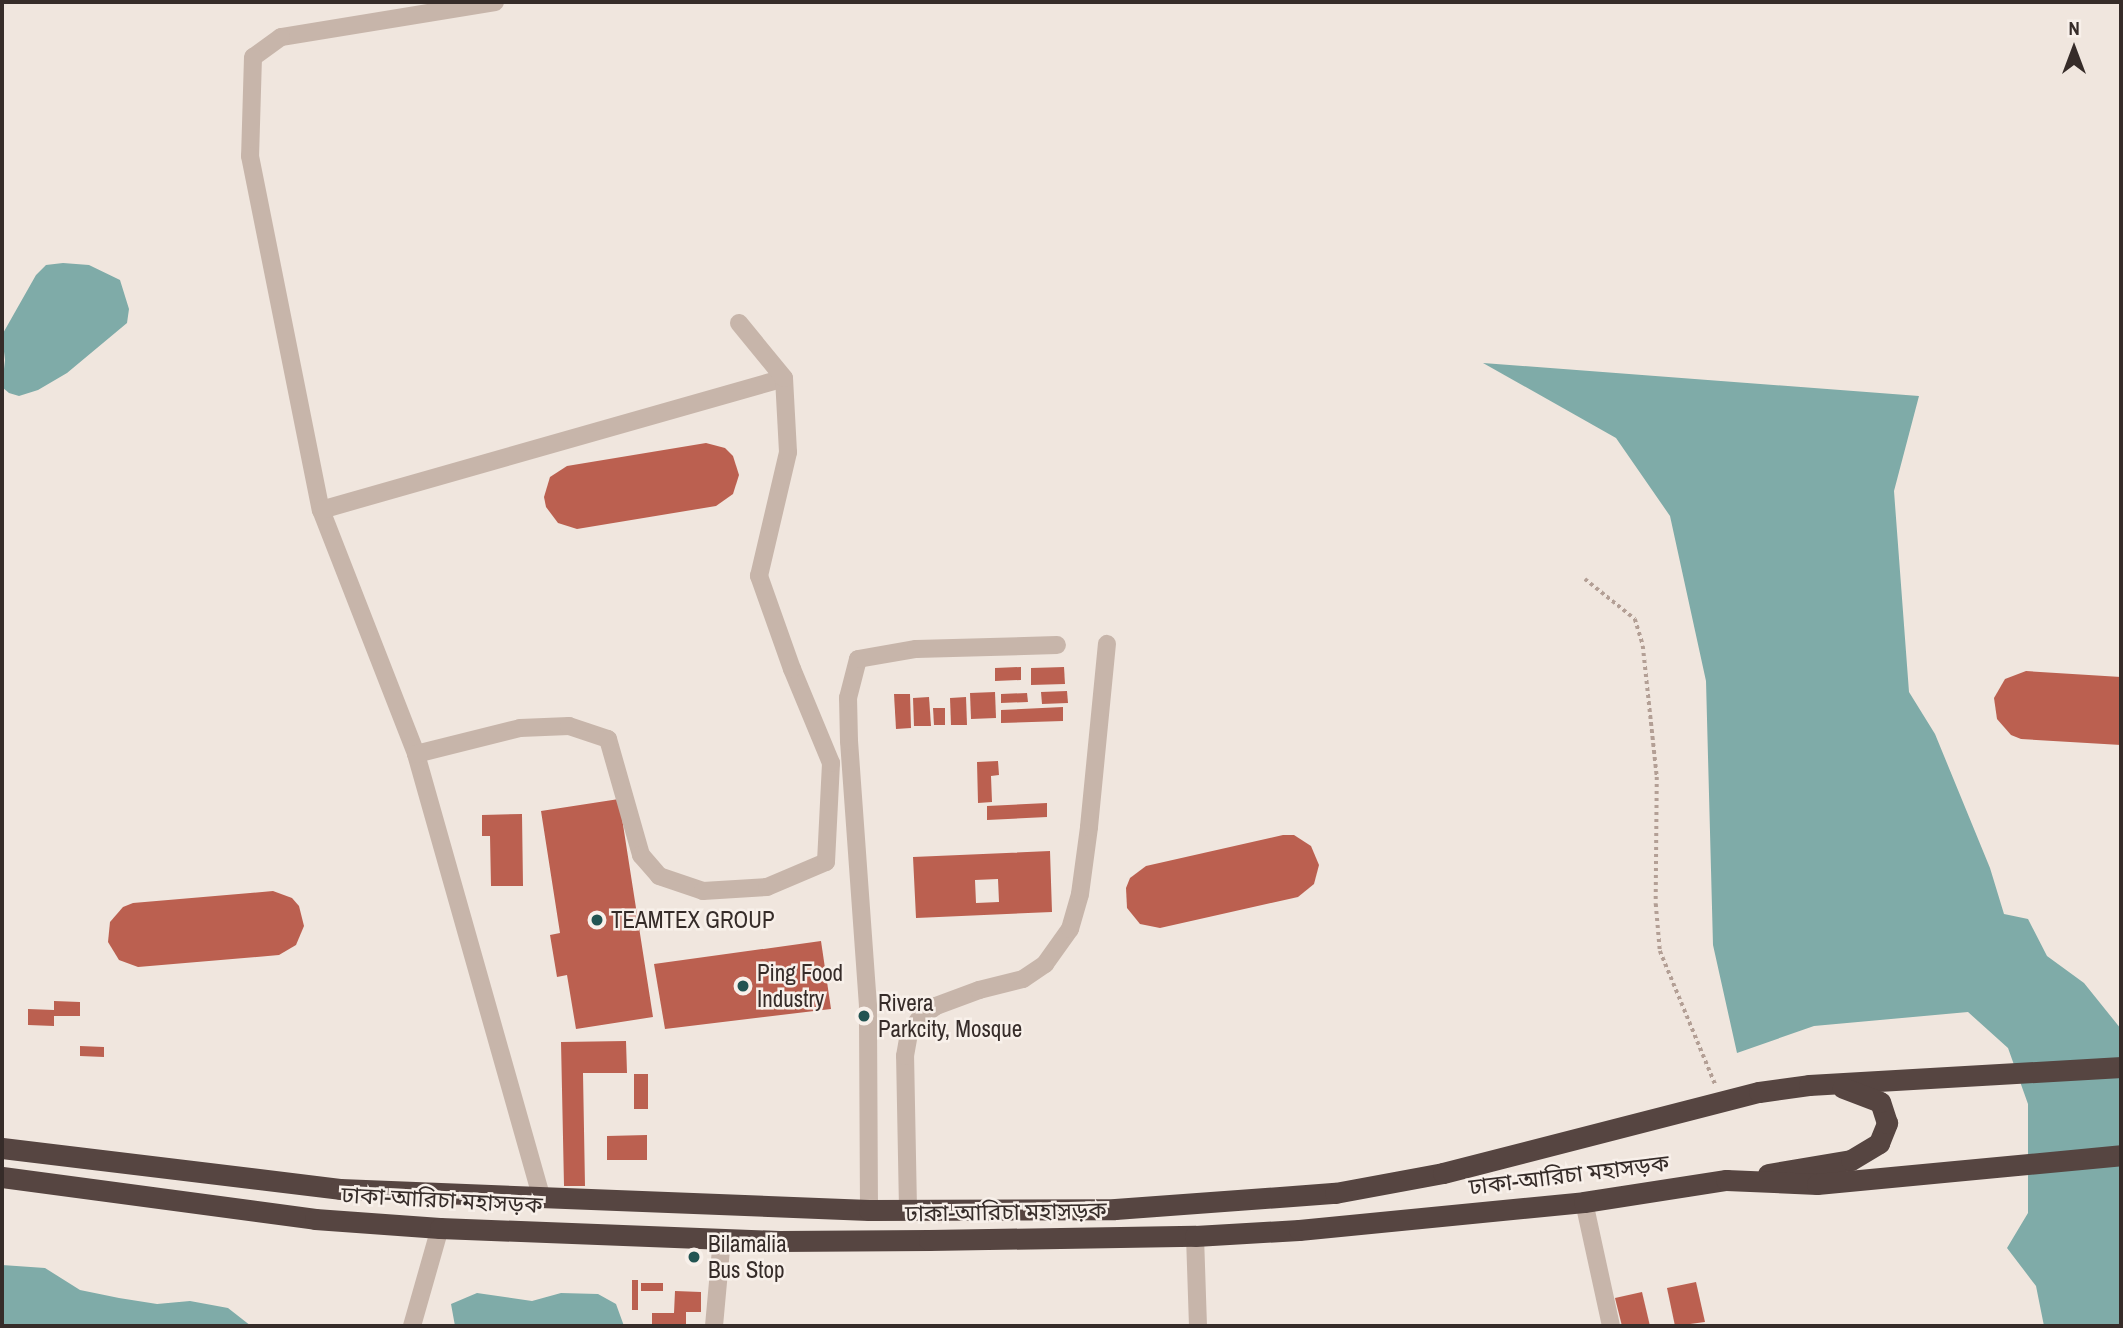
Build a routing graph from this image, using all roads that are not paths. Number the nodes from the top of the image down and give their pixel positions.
1 (495, 2) edge
2 (739, 323) dead end
3 (784, 378) junction
4 (321, 510) junction
5 (1107, 644) dead end
6 (1057, 645) dead end
7 (416, 754) junction
8 (2121, 1067) edge
9 (1809, 1085) junction
10 (2, 1148) edge
11 (2121, 1156) edge
12 (2, 1177) edge
13 (1726, 1180) junction
14 (542, 1198) junction
15 (1584, 1202) junction
16 (908, 1209) junction
17 (869, 1210) junction
18 (440, 1228) junction
19 (1195, 1236) junction
20 (722, 1238) junction
21 (412, 1326) edge
22 (713, 1326) edge
23 (1198, 1326) edge
24 (1611, 1326) edge

1 - 4 street
2 - 3 street
3 - 4 street
3 - 7 street
4 - 7 street
5 - 16 street
6 - 17 street
7 - 14 street
8 - 9 highway, ঢাকা-আরিচা মহাসড়ক
9 - 13 highway
9 - 16 highway, ঢাকা-আরিচা মহাসড়ক
10 - 14 highway, ঢাকা-আরিচা মহাসড়ক
11 - 13 highway, ঢাকা-আরিচা মহাসড়ক
12 - 18 highway, ঢাকা-আরিচা মহাসড়ক
13 - 15 highway, ঢাকা-আরিচা মহাসড়ক
14 - 17 highway, ঢাকা-আরিচা মহাসড়ক
15 - 19 highway, ঢাকা-আরিচা মহাসড়ক
15 - 24 street
16 - 17 highway, ঢাকা-আরিচা মহাসড়ক
18 - 20 highway, ঢাকা-আরিচা মহাসড়ক
18 - 21 street
19 - 20 highway, ঢাকা-আরিচা মহাসড়ক
19 - 23 street
20 - 22 street

